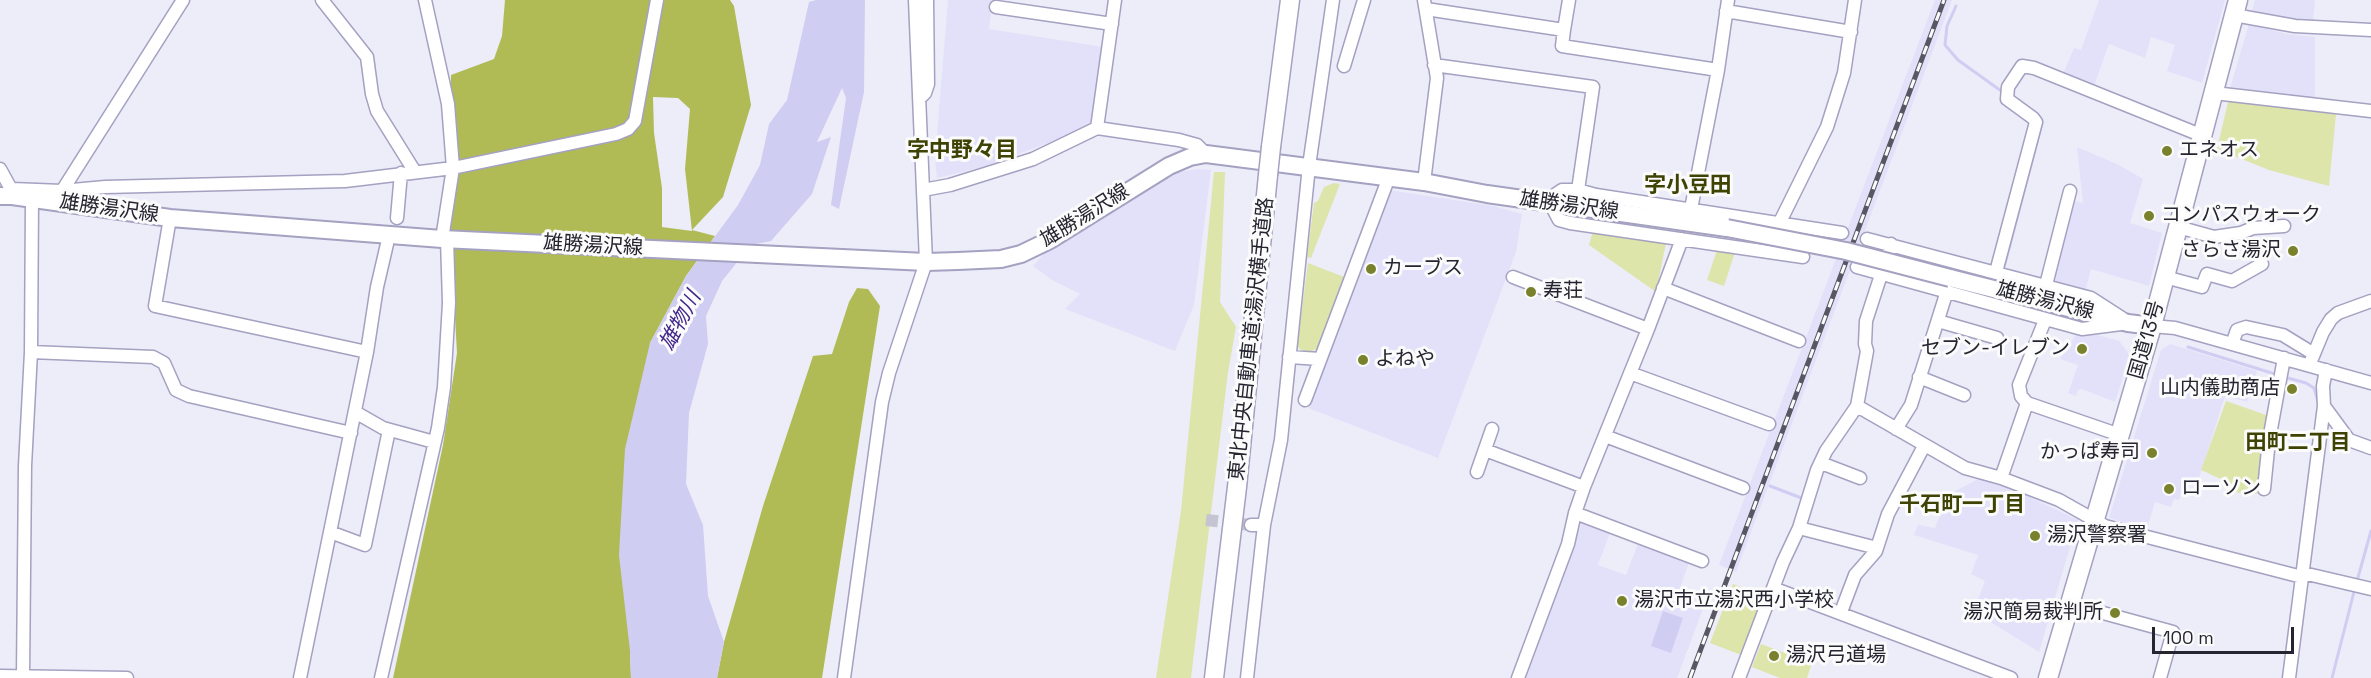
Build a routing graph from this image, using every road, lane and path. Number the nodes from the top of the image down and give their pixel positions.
1 (183, 0) edge
2 (322, 0) edge
3 (425, 0) edge
4 (657, 0) edge
5 (915, 0) edge
6 (927, 0) edge
7 (1115, 0) edge
8 (1290, 0) edge
9 (1333, 0) edge
10 (1364, 0) edge
11 (1569, 0) edge
12 (1855, 0) edge
13 (1425, 4) edge
14 (1727, 5) edge
15 (996, 7) dead end
16 (2236, 8) edge
17 (1112, 24) junction
18 (1564, 30) junction
19 (2371, 30) edge
20 (1851, 32) junction
21 (1434, 65) junction
22 (1344, 66) dead end
23 (1718, 70) junction
24 (2214, 93) junction
25 (919, 99) junction
26 (2371, 111) edge
27 (1097, 128) junction
28 (2203, 136) junction
29 (1206, 154) junction
30 (1309, 166) junction
31 (453, 168) junction
32 (0, 169) edge
33 (415, 172) junction
34 (401, 173) junction
35 (1389, 177) junction
36 (1424, 182) junction
37 (923, 190) junction
38 (1578, 190) junction
39 (62, 191) junction
40 (2070, 191) dead end
41 (8, 194) edge
42 (32, 199) junction
43 (1550, 203) junction
44 (1691, 209) junction
45 (170, 218) junction
46 (398, 218) dead end
47 (1779, 223) junction
48 (2284, 226) dead end
49 (2178, 227) junction
50 (1842, 233) dead end
51 (1682, 238) junction
52 (444, 239) junction
53 (1867, 239) dead end
54 (387, 244) dead end
55 (1891, 244) junction
56 (1767, 251) junction
57 (1803, 256) dead end
58 (926, 262) junction
59 (2262, 264) dead end
60 (1857, 267) dead end
61 (1996, 272) junction
62 (1882, 273) junction
63 (1513, 277) dead end
64 (2165, 278) junction
65 (2046, 285) junction
66 (1663, 288) junction
67 (1947, 291) junction
68 (2371, 301) edge
69 (2045, 320) junction
70 (1938, 321) junction
71 (2128, 322) junction
72 (2152, 326) junction
73 (1648, 329) junction
74 (1997, 338) dead end
75 (1799, 341) dead end
76 (2232, 344) junction
77 (31, 352) junction
78 (367, 352) junction
79 (1289, 357) junction
80 (2284, 358) junction
81 (1320, 359) junction
82 (2312, 360) junction
83 (2326, 370) junction
84 (1630, 373) junction
85 (1919, 377) junction
86 (2371, 382) edge
87 (1964, 395) dead end
88 (1305, 400) dead end
89 (2027, 403) junction
90 (1857, 406) junction
91 (355, 412) junction
92 (2324, 412) junction
93 (1769, 424) dead end
94 (1492, 429) dead end
95 (1896, 429) junction
96 (389, 430) junction
97 (351, 433) junction
98 (2120, 435) junction
99 (1605, 436) junction
100 (434, 442) junction
101 (1924, 446) junction
102 (2371, 448) edge
103 (1485, 450) junction
104 (1821, 463) junction
105 (1477, 472) dead end
106 (1860, 478) dead end
107 (2001, 478) junction
108 (1584, 487) junction
109 (1743, 488) dead end
110 (2264, 489) dead end
111 (1575, 513) junction
112 (2095, 520) junction
113 (1251, 525) tunnel mouth
114 (1264, 525) junction
115 (1799, 528) junction
116 (330, 532) junction
117 (1877, 548) junction
118 (1702, 561) dead end
119 (2303, 575) junction
120 (1773, 588) junction
121 (2367, 588) edge
122 (2070, 604) junction
123 (1841, 612) junction
124 (0, 676) edge
125 (23, 676) junction
126 (127, 678) edge
127 (300, 678) edge
128 (381, 678) edge
129 (844, 678) edge
130 (1214, 678) edge
131 (1246, 678) edge
132 (1518, 678) edge
133 (1739, 678) edge
134 (2011, 678) edge
135 (2048, 678) edge
136 (2160, 678) edge
137 (2289, 678) edge

1 - 39 street
2 - 33 street
3 - 31 street
4 - 31 street
5 - 25 street
6 - 25 street
7 - 17 street
8 - 130 highway, 東北中央自動車道;湯沢横手道路, bridge
9 - 30 street
10 - 22 street
11 - 18 street
12 - 20 street
13 - 18 street
13 - 21 street
14 - 20 street
14 - 23 street
15 - 17 street
16 - 19 street
16 - 24 highway, 国道13号
17 - 27 street
18 - 23 street
20 - 47 street
21 - 36 street
21 - 38 street
23 - 44 street
24 - 26 street
24 - 28 highway, 国道13号
25 - 37 street
27 - 29 street
27 - 37 street
28 - 49 highway, 国道13号
28 - 61 street
29 - 30 main road, 雄勝湯沢線
29 - 58 main road, 雄勝湯沢線
30 - 35 main road, 雄勝湯沢線
30 - 79 street
31 - 33 street
31 - 52 street
32 - 41 street
33 - 34 street
34 - 39 street
34 - 46 street
35 - 36 main road, 雄勝湯沢線
35 - 81 street
36 - 43 main road, 雄勝湯沢線
37 - 58 street
38 - 43 street
38 - 44 street
39 - 41 street
40 - 65 street
41 - 42 main road, 雄勝湯沢線
42 - 45 main road, 雄勝湯沢線
42 - 77 street
43 - 51 street
43 - 71 main road, 雄勝湯沢線, bridge
44 - 47 street
45 - 52 main road, 雄勝湯沢線
45 - 78 street
47 - 50 street
47 - 56 street
48 - 49 street
49 - 64 highway, 国道13号
51 - 56 street
51 - 66 street
52 - 58 main road, 雄勝湯沢線
52 - 100 street
53 - 55 street
54 - 78 street
55 - 61 street
55 - 62 street
56 - 57 street
58 - 129 street
59 - 64 street
60 - 62 street
61 - 65 street
62 - 67 street
62 - 90 street
63 - 73 street
64 - 72 highway, 国道13号
65 - 71 street
66 - 73 street
66 - 75 street
67 - 69 street
67 - 70 street
68 - 82 street
69 - 71 street
69 - 89 street
70 - 74 street
70 - 85 street
71 - 72 main road, 雄勝湯沢線
72 - 76 street
72 - 98 highway, 国道13号
73 - 84 street
76 - 80 street
76 - 82 street
77 - 97 street
77 - 125 street
78 - 91 street
79 - 81 street
79 - 114 street
80 - 82 street
80 - 110 street
81 - 88 street
82 - 83 street
83 - 86 street
83 - 92 street
84 - 93 street
84 - 99 street
85 - 87 street
85 - 95 street
89 - 98 street
89 - 107 street
90 - 95 street
90 - 104 street
91 - 96 street
91 - 97 street
92 - 102 street
92 - 119 street
94 - 103 street
95 - 101 street
96 - 100 street
96 - 116 street
97 - 116 street
98 - 112 highway, 国道13号
99 - 108 street
99 - 109 street
100 - 128 street
101 - 107 street
101 - 117 street
103 - 105 street
103 - 108 street
104 - 106 street
104 - 115 street
107 - 112 street
108 - 111 street
111 - 118 street
111 - 132 street
112 - 119 street
112 - 122 highway, 国道13号
113 - 114 street
114 - 131 street
115 - 117 street
115 - 120 street
116 - 127 street
117 - 123 street
119 - 121 street
119 - 137 street
120 - 123 street
120 - 133 street
122 - 135 highway, 国道13号
122 - 136 street
123 - 134 street
124 - 125 street
125 - 126 street

